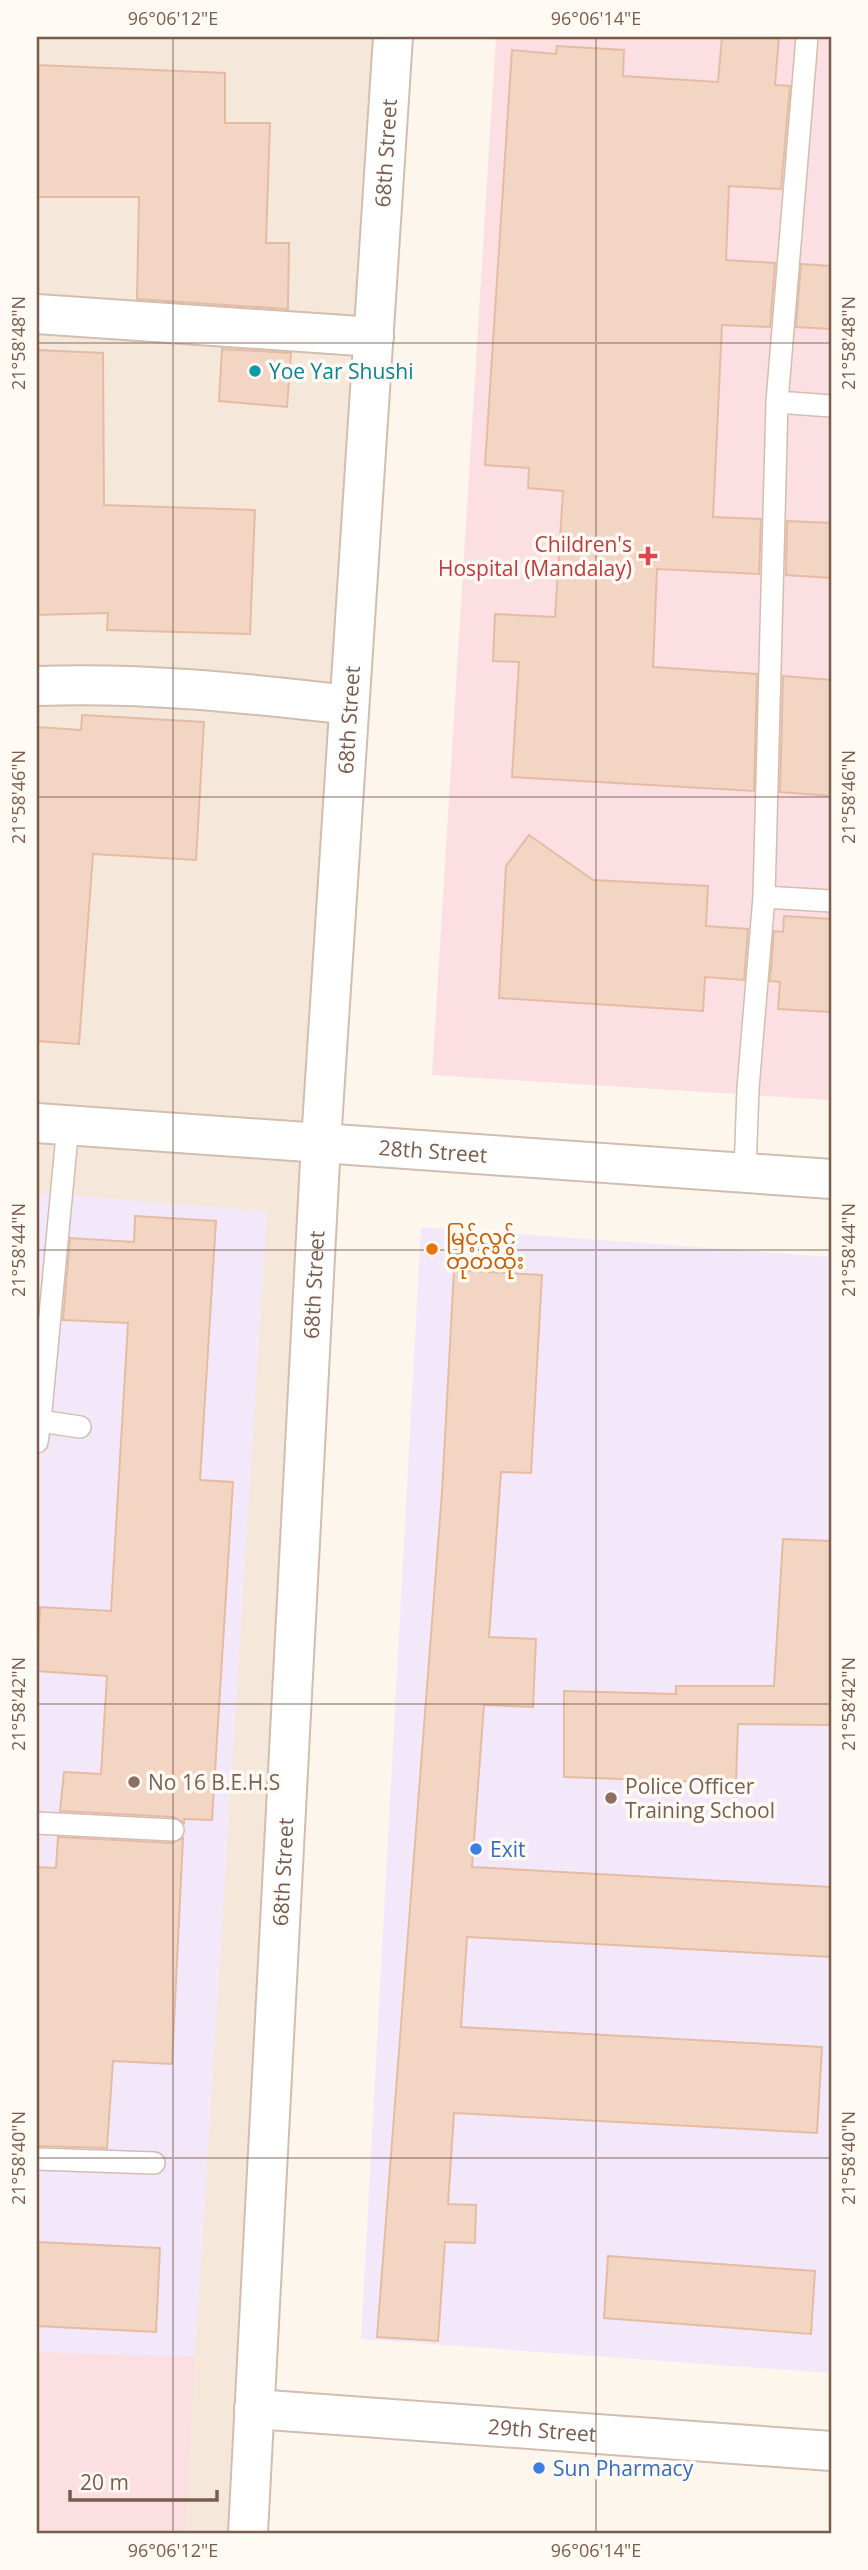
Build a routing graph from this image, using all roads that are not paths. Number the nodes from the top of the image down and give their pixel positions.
1 (393, 37) edge
2 (807, 37) edge
3 (37, 314) edge
4 (374, 337) junction
5 (777, 402) junction
6 (831, 406) edge
7 (37, 686) edge
8 (349, 705) junction
9 (764, 897) junction
10 (831, 901) edge
11 (52, 1124) edge
12 (321, 1142) junction
13 (745, 1173) junction
14 (831, 1179) edge
15 (80, 1427) dead end
16 (38, 1432) edge
17 (37, 1824) edge
18 (173, 1830) dead end
19 (37, 2159) edge
20 (154, 2163) dead end
21 (254, 2409) junction
22 (831, 2451) edge
23 (248, 2533) edge

1 - 4 street, 68th Street
2 - 5 lane
3 - 4 street
4 - 8 street, 68th Street
5 - 6 lane
5 - 9 lane
7 - 8 street
8 - 12 street, 68th Street
9 - 10 lane
9 - 13 lane
11 - 12 street, 28th Street
11 - 16 lane
12 - 13 street, 28th Street
12 - 21 street, 68th Street
13 - 14 street, 28th Street
15 - 16 lane
17 - 18 lane
19 - 20 lane
21 - 22 street, 29th Street
21 - 23 street, 68th Street

